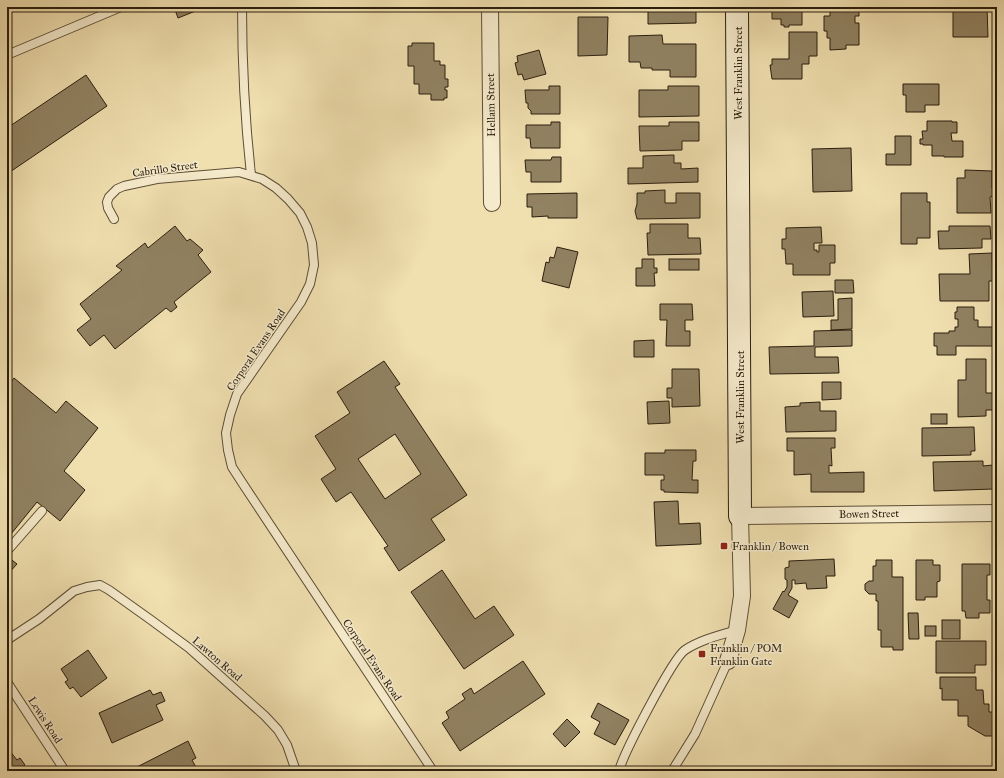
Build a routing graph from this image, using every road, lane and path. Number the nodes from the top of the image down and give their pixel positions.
1 (122, 7) edge
2 (242, 7) edge
3 (490, 7) edge
4 (737, 7) edge
5 (7, 55) edge
6 (251, 175) junction
7 (492, 203) dead end
8 (114, 219) dead end
9 (42, 511) dead end
10 (997, 513) edge
11 (740, 516) junction
12 (7, 551) edge
13 (737, 630) junction
14 (7, 640) edge
15 (728, 661) joint
16 (7, 682) edge
17 (65, 771) edge
18 (296, 771) edge
19 (434, 771) edge
20 (619, 771) edge
21 (672, 771) edge

1 - 5 lane
2 - 6 lane
3 - 7 street, Hellam Street
4 - 11 street, West Franklin Street
6 - 8 lane, Cabrillo Street
6 - 19 lane, Corporal Evans Road
9 - 12 lane
10 - 11 street, Bowen Street
11 - 13 street, West Franklin Street
13 - 15 street, West Franklin Street
13 - 20 lane
14 - 18 lane, Lawton Road
15 - 21 lane, West Franklin Street
16 - 17 lane, Lewis Road

